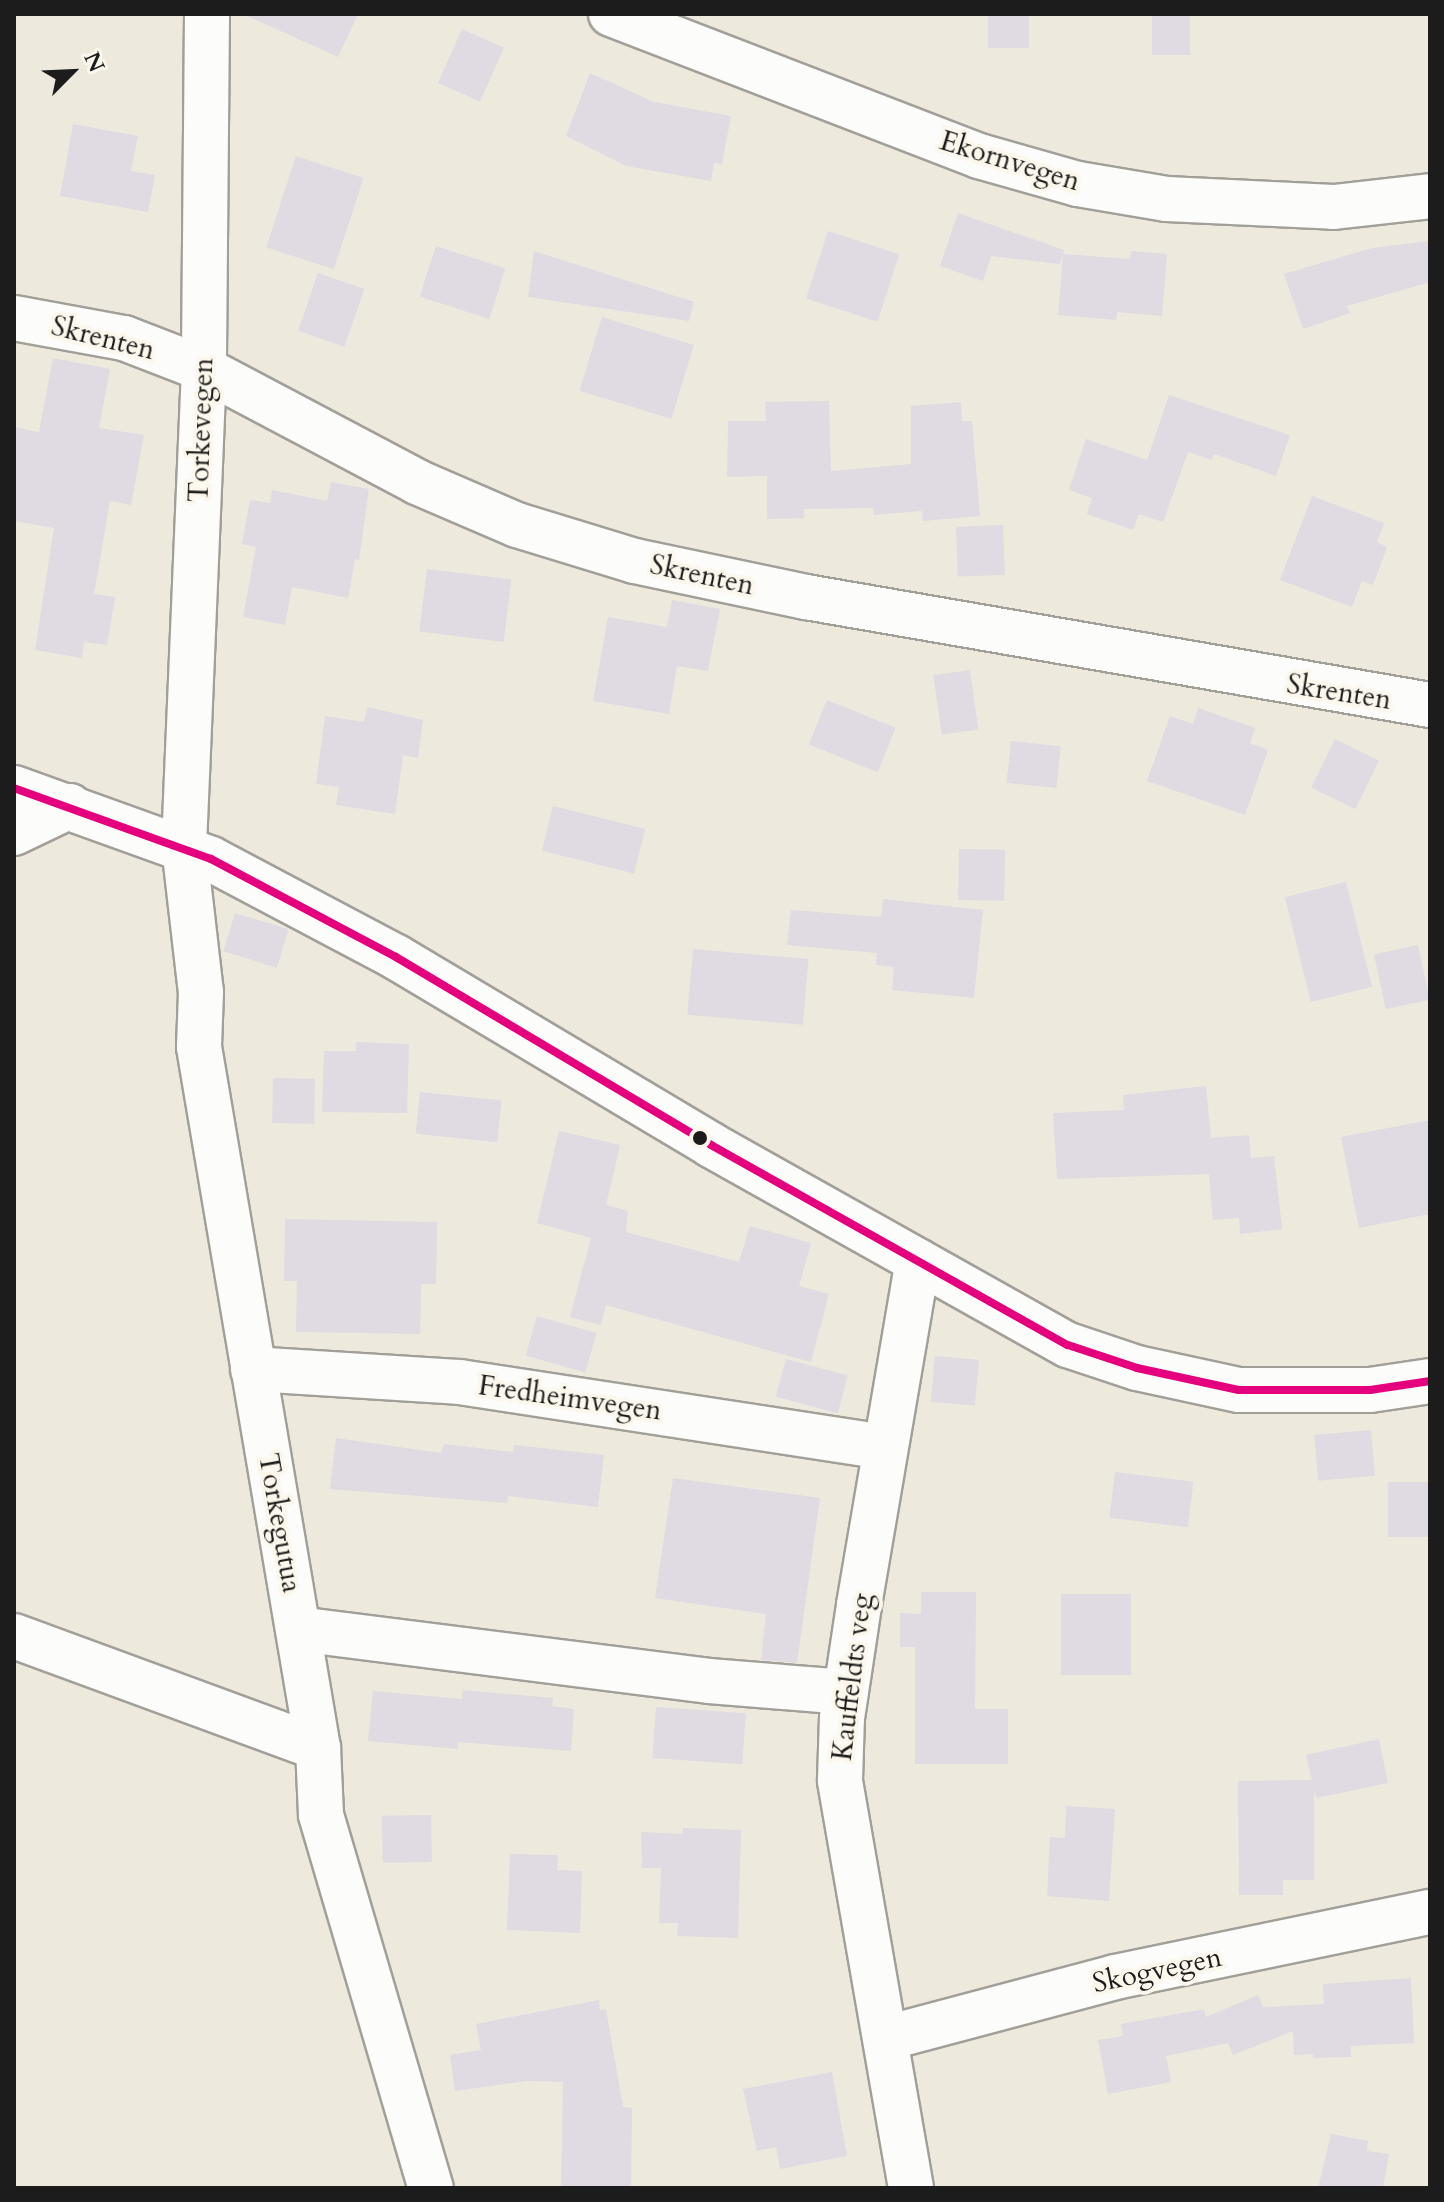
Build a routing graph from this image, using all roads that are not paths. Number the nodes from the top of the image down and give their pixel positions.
1 (207, 14) edge
2 (611, 14) edge
3 (1430, 196) edge
4 (14, 318) edge
5 (204, 369) junction
6 (1430, 705) edge
7 (14, 788) edge
8 (70, 806) junction
9 (14, 833) edge
10 (184, 846) junction
11 (918, 1261) junction
12 (253, 1369) junction
13 (1430, 1381) edge
14 (884, 1447) junction
15 (298, 1629) junction
16 (14, 1636) edge
17 (846, 1692) junction
18 (318, 1748) junction
19 (1430, 1912) edge
20 (886, 2038) junction
21 (431, 2188) edge
22 (911, 2188) edge

1 - 5 street, Torkevegen
2 - 3 street, Ekornvegen
4 - 5 street, Skrenten
5 - 6 street, Skrenten
5 - 10 street, Torkevegen
7 - 8 street
8 - 9 street
8 - 10 street
10 - 11 street
10 - 12 street, Torkegutua
11 - 13 street
11 - 14 street, Kauffeldts veg
12 - 14 street, Fredheimvegen
12 - 15 street, Torkegutua
14 - 17 street, Kauffeldts veg
15 - 17 street
15 - 18 street, Torkegutua
16 - 18 street
17 - 20 street, Kauffeldts veg
18 - 21 street, Torkegutua
19 - 20 street, Skogvegen
20 - 22 street, Kauffeldts veg

